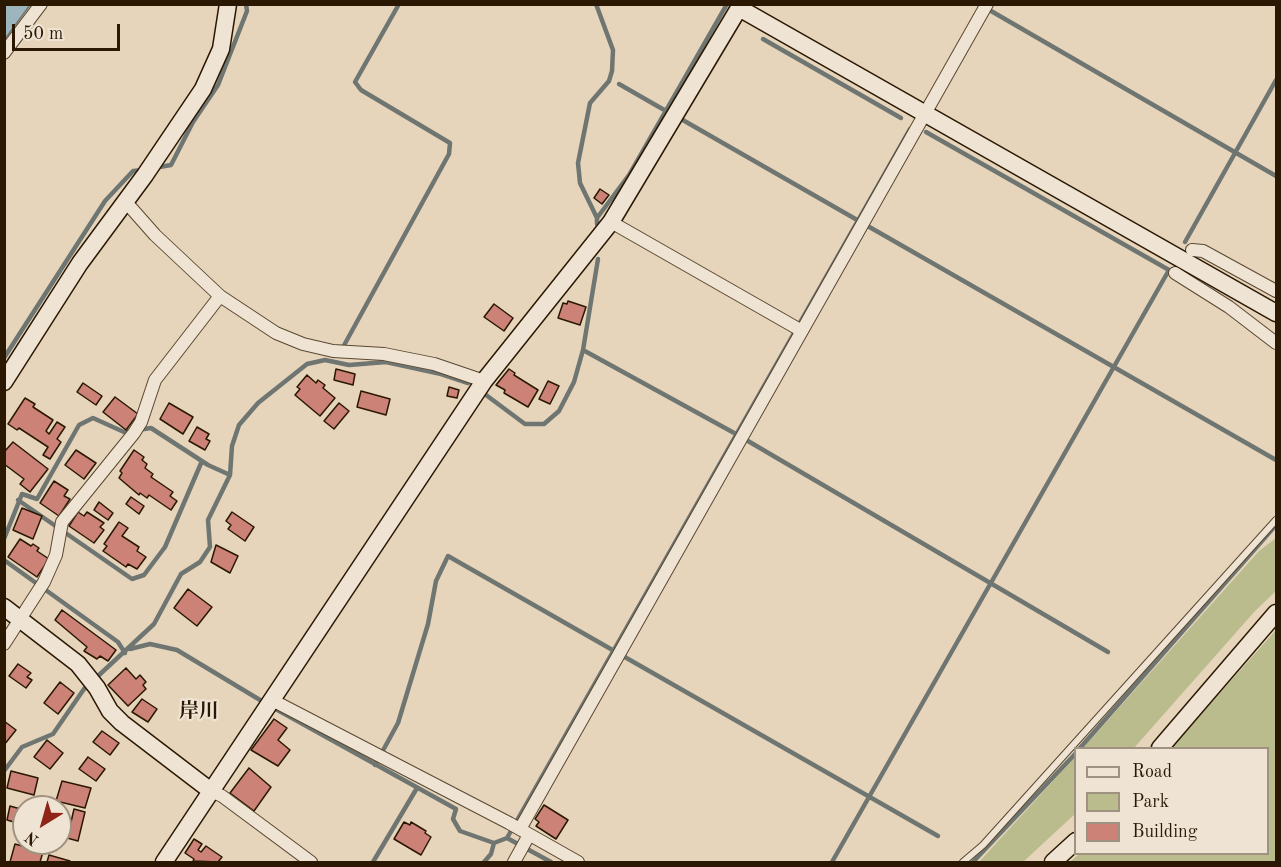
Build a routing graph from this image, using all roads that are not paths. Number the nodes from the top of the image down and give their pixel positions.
1 (40, 4) edge
2 (228, 4) edge
3 (740, 6) edge
4 (985, 8) edge
5 (4, 53) edge
6 (925, 114) junction
7 (125, 201) junction
8 (611, 222) junction
9 (1192, 250) dead end
10 (1175, 273) dead end
11 (1276, 291) edge
12 (220, 296) junction
13 (1276, 313) edge
14 (797, 328) junction
15 (1276, 343) edge
16 (484, 381) junction
17 (4, 382) edge
18 (1276, 520) edge
19 (4, 607) edge
20 (1276, 613) edge
21 (20, 620) junction
22 (4, 644) edge
23 (268, 705) junction
24 (1161, 747) edge
25 (211, 791) junction
26 (521, 836) junction
27 (1074, 843) edge
28 (164, 862) edge
29 (311, 862) edge
30 (514, 862) edge
31 (578, 862) edge
32 (963, 862) edge
33 (1053, 862) edge

1 - 5 street
2 - 7 street
3 - 6 street
3 - 8 street
4 - 6 street
6 - 13 street
6 - 14 street
7 - 12 street
7 - 17 street
8 - 14 street
8 - 16 street
9 - 11 street
10 - 15 street
12 - 16 street
12 - 21 street
14 - 26 street
16 - 23 street
18 - 32 lane
19 - 21 street
20 - 24 street
21 - 22 street
21 - 25 street
23 - 25 street
23 - 26 street
25 - 28 street
25 - 29 street
26 - 30 street
26 - 31 street
27 - 33 street

